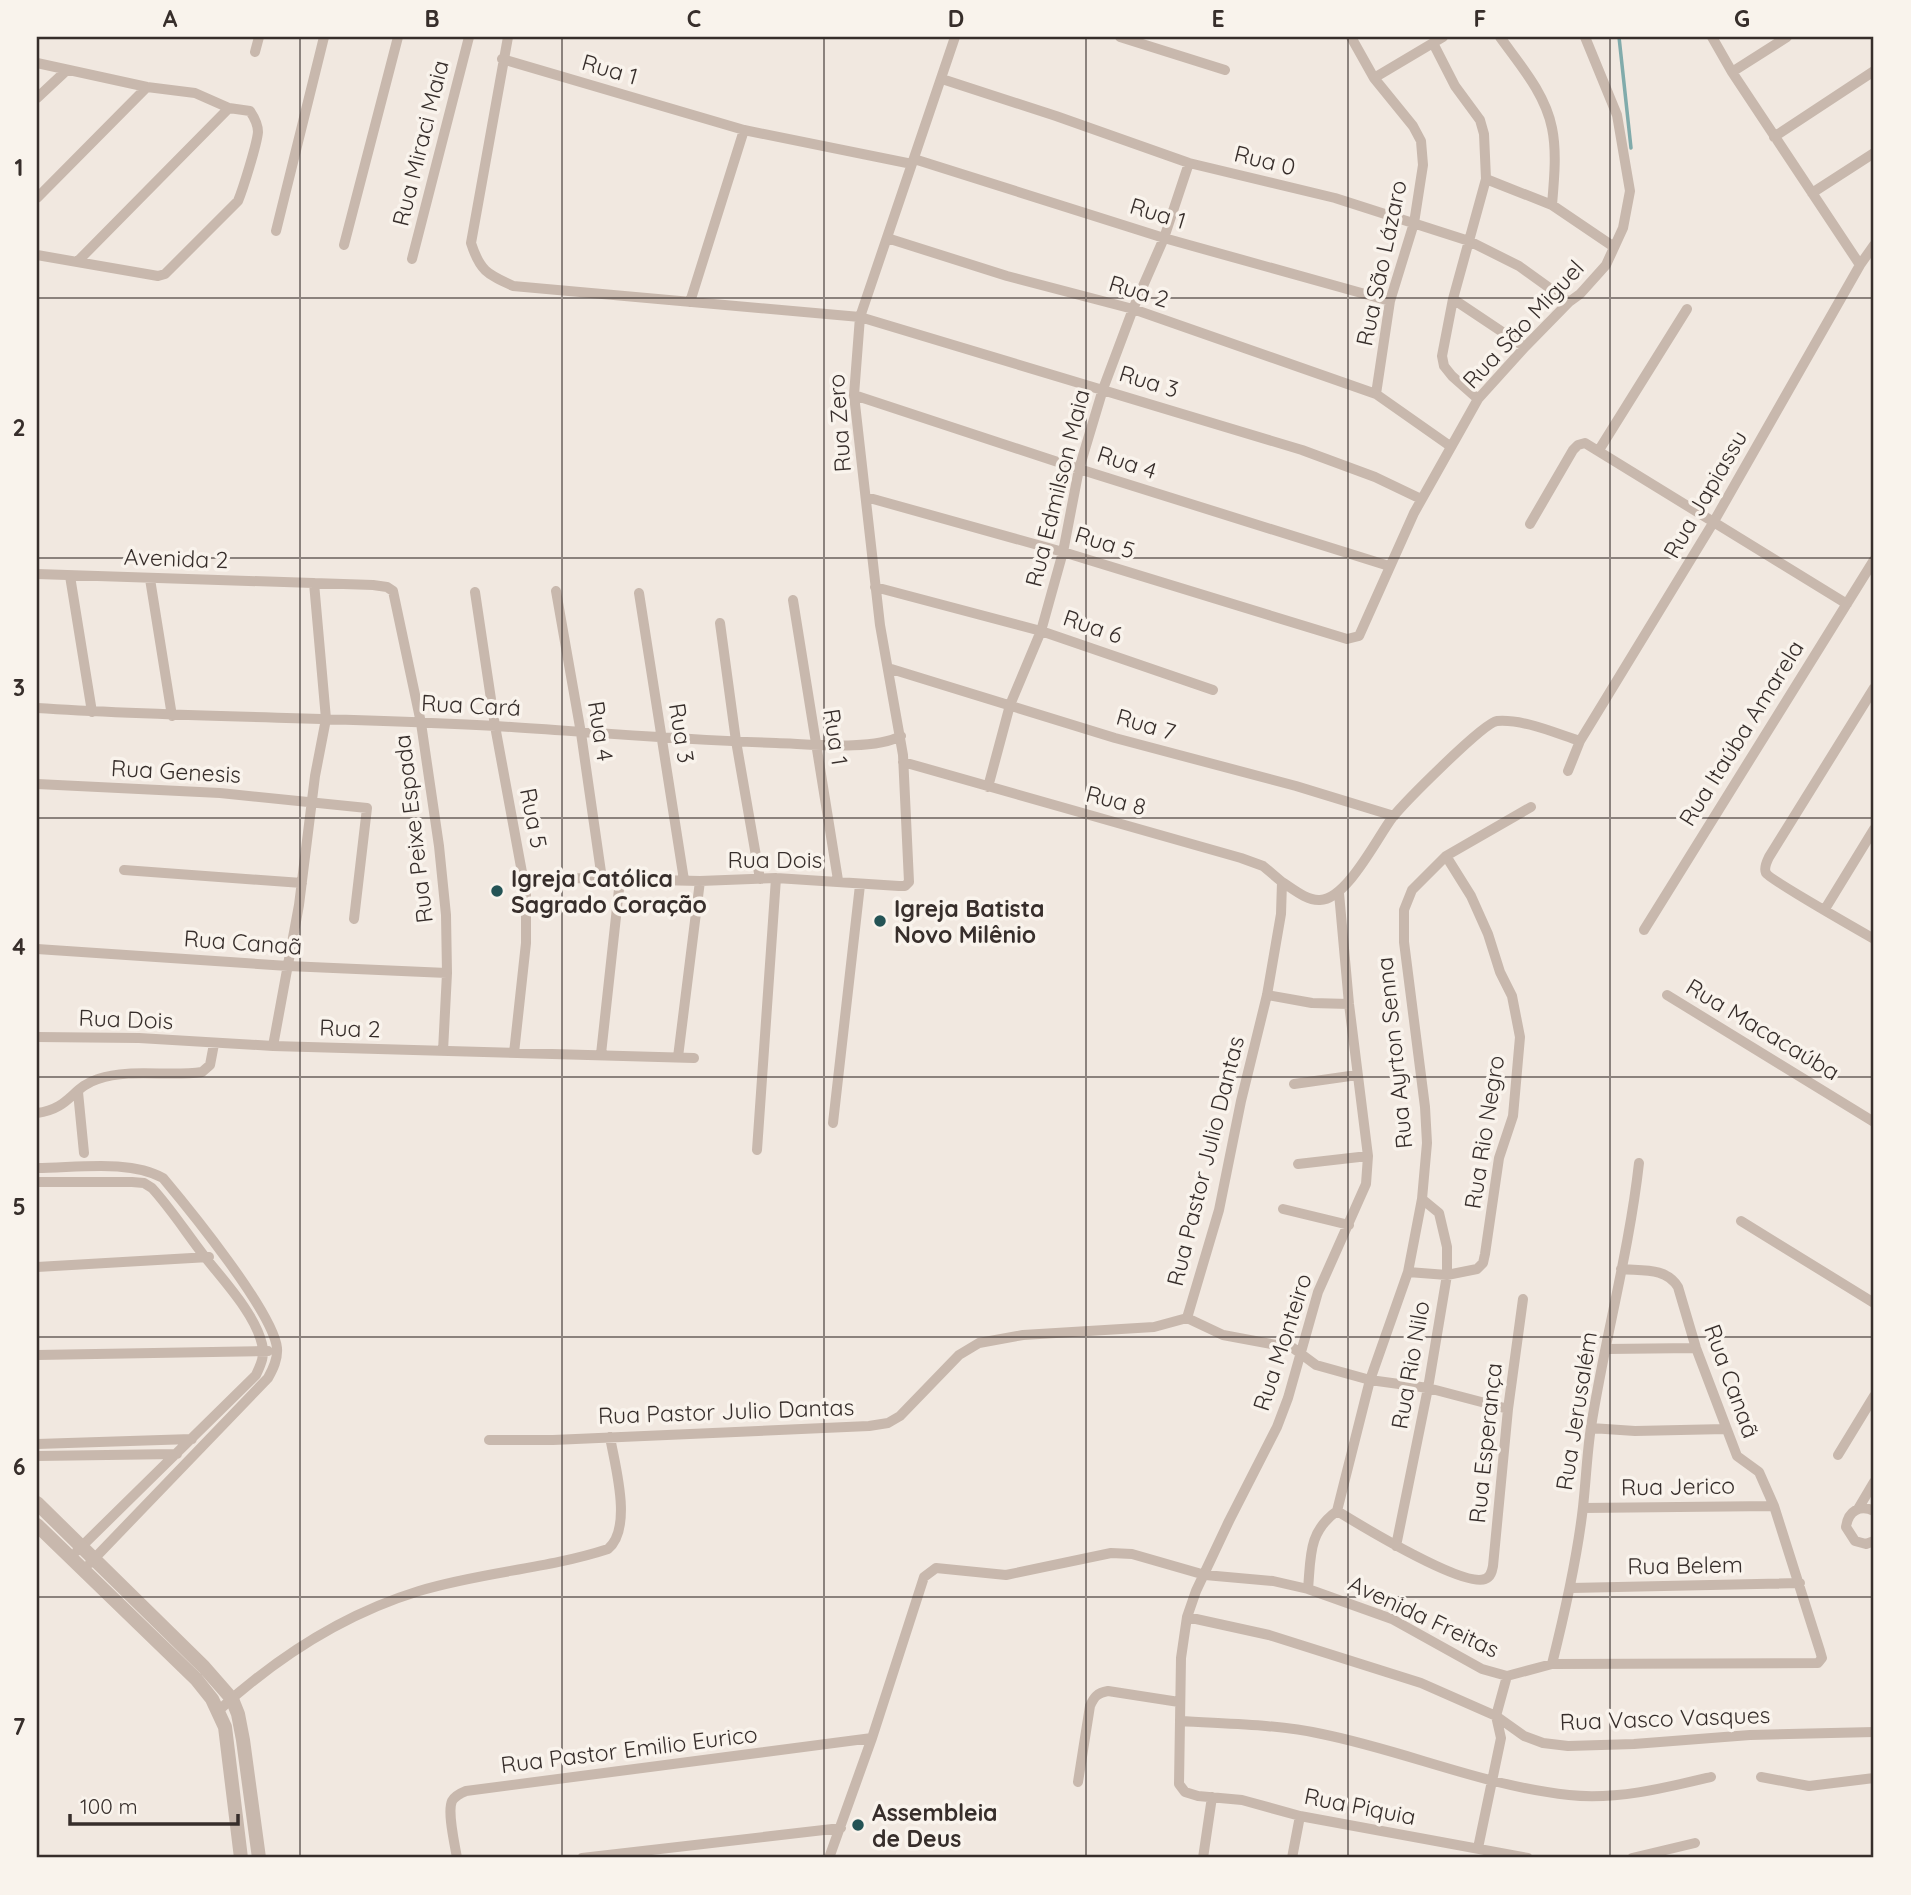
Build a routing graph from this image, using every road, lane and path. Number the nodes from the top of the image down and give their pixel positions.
1 (259, 37) edge
2 (324, 37) edge
3 (397, 37) edge
4 (469, 37) edge
5 (508, 37) edge
6 (955, 37) edge
7 (1120, 37) edge
8 (1351, 37) edge
9 (1500, 37) edge
10 (1585, 37) edge
11 (1712, 37) edge
12 (1787, 37) edge
13 (1438, 40) edge
14 (255, 52) dead end
15 (502, 60) junction
16 (37, 63) edge
17 (67, 70) junction
18 (1225, 70) dead end
19 (1874, 71) edge
20 (1732, 72) junction
21 (1374, 78) junction
22 (942, 79) junction
23 (147, 88) junction
24 (37, 99) edge
25 (229, 108) junction
26 (744, 130) junction
27 (1774, 137) junction
28 (1874, 153) edge
29 (913, 161) junction
30 (1189, 163) junction
31 (1486, 179) junction
32 (1812, 194) junction
33 (37, 198) edge
34 (1552, 205) junction
35 (1414, 223) junction
36 (276, 231) dead end
37 (1164, 237) junction
38 (887, 238) junction
39 (1469, 241) junction
40 (1874, 244) edge
41 (344, 245) dead end
42 (1614, 247) junction
43 (37, 255) edge
44 (412, 259) dead end
45 (78, 261) junction
46 (1860, 265) junction
47 (1453, 299) junction
48 (1391, 301) junction
49 (690, 302) junction
50 (1569, 302) junction
51 (1133, 309) junction
52 (1687, 309) dead end
53 (860, 317) junction
54 (1525, 347) junction
55 (1103, 389) junction
56 (854, 394) junction
57 (1376, 394) junction
58 (1478, 399) junction
59 (1450, 446) junction
60 (1599, 450) junction
61 (1079, 469) junction
62 (866, 497) junction
63 (1421, 499) junction
64 (1713, 523) junction
65 (1530, 524) dead end
66 (1063, 552) junction
67 (1874, 559) edge
68 (1389, 566) junction
69 (37, 574) edge
70 (70, 576) junction
71 (150, 579) junction
72 (314, 583) junction
73 (875, 587) junction
74 (556, 591) dead end
75 (475, 592) dead end
76 (639, 593) dead end
77 (793, 600) dead end
78 (396, 603) joint
79 (1847, 604) junction
80 (1289, 620) joint
81 (720, 622) dead end
82 (1041, 631) junction
83 (888, 668) junction
84 (1874, 688) edge
85 (1213, 690) dead end
86 (1010, 705) junction
87 (37, 708) edge
88 (92, 712) junction
89 (172, 716) junction
90 (326, 719) junction
91 (421, 723) junction
92 (495, 726) junction
93 (581, 733) junction
94 (901, 736) junction
95 (661, 737) junction
96 (736, 741) junction
97 (1580, 741) junction
98 (816, 744) junction
99 (884, 744) junction
100 (903, 758) junction
101 (1568, 771) dead end
102 (37, 784) edge
103 (988, 787) junction
104 (312, 803) junction
105 (1531, 807) dead end
106 (1394, 816) junction
107 (1874, 829) edge
108 (1446, 856) junction
109 (124, 870) dead end
110 (524, 877) junction
111 (776, 878) junction
112 (602, 879) junction
113 (760, 879) junction
114 (620, 880) junction
115 (684, 880) junction
116 (838, 880) junction
117 (700, 881) junction
118 (1282, 882) junction
119 (302, 883) junction
120 (860, 885) junction
121 (899, 886) joint
122 (1339, 893) junction
123 (1825, 909) junction
124 (354, 919) dead end
125 (1644, 930) dead end
126 (1874, 939) edge
127 (37, 949) edge
128 (288, 967) junction
129 (447, 973) junction
130 (1267, 995) junction
131 (1667, 995) dead end
132 (1349, 1004) junction
133 (37, 1037) edge
134 (214, 1044) junction
135 (273, 1046) junction
136 (443, 1051) junction
137 (514, 1053) junction
138 (601, 1054) junction
139 (678, 1056) junction
140 (694, 1058) dead end
141 (1357, 1075) junction
142 (1294, 1084) dead end
143 (78, 1092) junction
144 (37, 1113) edge
145 (1874, 1122) edge
146 (833, 1124) dead end
147 (757, 1150) dead end
148 (84, 1153) dead end
149 (1368, 1156) junction
150 (1639, 1163) dead end
151 (1298, 1164) dead end
152 (37, 1168) edge
153 (37, 1182) edge
154 (1422, 1199) junction
155 (1283, 1209) dead end
156 (1741, 1221) dead end
157 (1349, 1225) junction
158 (222, 1253) junction
159 (206, 1258) junction
160 (37, 1266) edge
161 (1621, 1269) junction
162 (1408, 1272) junction
163 (1447, 1275) junction
164 (1523, 1300) dead end
165 (1874, 1303) edge
166 (1187, 1318) junction
167 (1696, 1348) junction
168 (1607, 1349) junction
169 (278, 1350) junction
170 (263, 1352) junction
171 (1300, 1353) junction
172 (37, 1355) edge
173 (1370, 1380) junction
174 (1428, 1388) junction
175 (1874, 1396) edge
176 (1507, 1409) junction
177 (1591, 1428) junction
178 (1726, 1429) junction
179 (610, 1437) junction
180 (192, 1439) junction
181 (209, 1439) junction
182 (489, 1440) dead end
183 (37, 1444) edge
184 (195, 1453) junction
185 (175, 1454) junction
186 (1838, 1455) dead end
187 (37, 1456) edge
188 (1874, 1482) edge
189 (37, 1503) edge
190 (1774, 1506) junction
191 (1583, 1508) junction
192 (1858, 1509) junction
193 (1337, 1511) junction
194 (1874, 1511) edge
195 (37, 1525) edge
196 (1874, 1541) edge
197 (82, 1546) junction
198 (1396, 1546) junction
199 (71, 1558) junction
200 (94, 1559) junction
201 (83, 1570) junction
202 (1205, 1575) junction
203 (1800, 1584) junction
204 (1571, 1588) junction
205 (1308, 1589) junction
206 (1187, 1617) junction
207 (1822, 1658) joint
208 (1552, 1664) junction
209 (1507, 1676) junction
210 (232, 1699) junction
211 (1179, 1702) junction
212 (218, 1711) junction
213 (1496, 1716) junction
214 (1180, 1721) junction
215 (1874, 1732) edge
216 (872, 1738) junction
217 (1711, 1777) dead end
218 (1761, 1777) dead end
219 (1874, 1778) edge
220 (1078, 1782) dead end
221 (1492, 1782) junction
222 (1185, 1792) joint
223 (1212, 1797) junction
224 (1300, 1816) junction
225 (841, 1828) junction
226 (1695, 1843) dead end
227 (1478, 1848) junction
228 (241, 1858) edge
229 (259, 1858) edge
230 (457, 1858) edge
231 (582, 1858) edge
232 (830, 1858) edge
233 (1203, 1858) edge
234 (1292, 1858) edge
235 (1528, 1858) edge
236 (1632, 1858) edge

1 - 14 street
2 - 36 street
3 - 41 street
4 - 44 street, Rua Miraci Maia
5 - 15 street, Rua 3
6 - 22 street, Rua Zero
7 - 18 street
8 - 21 street, Rua São Lázaro
9 - 34 street
10 - 42 street, Rua São Miguel
11 - 20 street
12 - 20 street
13 - 21 street
13 - 31 street
15 - 26 street, Rua 1
15 - 49 street, Rua 3
16 - 17 street
17 - 23 street
17 - 24 street
19 - 27 street
20 - 27 street
21 - 35 street, Rua São Lázaro
22 - 29 street, Rua Zero
22 - 30 street, Rua 0
23 - 25 street
23 - 33 street
25 - 45 street
25 - 45 street
26 - 29 street, Rua 1
26 - 49 street
27 - 32 street
28 - 32 street
29 - 37 street, Rua 1
29 - 38 street, Rua Zero
30 - 35 street, Rua 0
30 - 37 street, Rua Edmilson Maia
31 - 34 street
31 - 39 street
32 - 46 street
34 - 42 street
35 - 39 street, Rua 0
35 - 48 street, Rua São Lázaro
37 - 48 street, Rua 1
37 - 51 street, Rua Edmilson Maia
38 - 51 street, Rua 2
38 - 53 street, Rua Zero
39 - 47 street
39 - 50 street, Rua 0
40 - 46 street, Rua Japiassu
42 - 50 street, Rua São Miguel
43 - 45 street
46 - 64 street, Rua Japiassu
47 - 54 street
47 - 58 street
48 - 57 street, Rua São Lázaro
49 - 53 street, Rua 3
50 - 54 street, Rua São Miguel
51 - 55 street, Rua Edmilson Maia
51 - 57 street, Rua 2
52 - 60 street
53 - 55 street, Rua 3
53 - 56 street, Rua Zero
54 - 58 street, Rua São Miguel
55 - 61 street, Rua Edmilson Maia
55 - 63 street, Rua 3
56 - 61 street, Rua 4
56 - 62 street, Rua Zero
57 - 59 street
58 - 59 street, Rua São Miguel
59 - 63 street, Rua São Miguel
60 - 64 street
60 - 65 street
61 - 66 street, Rua Edmilson Maia
61 - 68 street, Rua 4
62 - 66 street, Rua 5
62 - 73 street, Rua Zero
63 - 68 street, Rua São Miguel
64 - 79 street
64 - 97 street, Rua Japiassu
66 - 80 street, Rua 5
66 - 82 street, Rua Edmilson Maia
67 - 79 street, Rua Itaúba Amarela
68 - 80 street, Rua São Miguel
69 - 70 street, Avenida 2
70 - 71 street, Avenida 2
70 - 88 street
71 - 72 street, Avenida 2
71 - 89 street
72 - 78 street, Avenida 2
72 - 90 street
73 - 82 street, Rua 6
73 - 83 street, Rua Zero
74 - 93 street, Rua 4
75 - 92 street, Rua 5
76 - 95 street, Rua 3
77 - 98 street, Rua 1
78 - 91 street, Rua Peixe Espada
79 - 125 street, Rua Itaúba Amarela
81 - 96 street
82 - 85 street, Rua 6
82 - 86 street, Rua Edmilson Maia
83 - 86 street, Rua 7
83 - 94 street, Rua Zero
84 - 123 street
86 - 103 street, Rua Edmilson Maia
86 - 106 street, Rua 7
87 - 88 street, Rua Cará
88 - 89 street, Rua Cará
89 - 90 street, Rua Cará
90 - 91 street, Rua Cará
90 - 104 street
91 - 92 street, Rua Cará
91 - 129 street, Rua Peixe Espada
92 - 93 street, Rua Cará
92 - 110 street, Rua 5
93 - 95 street, Rua Cará
93 - 112 street, Rua 4
94 - 99 street, Rua Cará
94 - 100 street, Rua Zero
95 - 96 street, Rua Cará
95 - 115 street, Rua 3
96 - 98 street, Rua Cará
96 - 113 street
97 - 101 street, Rua Japiassu
97 - 106 street
98 - 99 street, Rua Cará
98 - 116 street, Rua 1
99 - 100 street, Rua 8
100 - 103 street, Rua 8
100 - 121 street, Rua Zero
102 - 104 street, Rua Genesis
103 - 118 street, Rua 8
104 - 119 street
104 - 124 street, Rua Genesis
105 - 108 street, Rua Ayrton Senna
106 - 122 street
107 - 123 street
108 - 154 street, Rua Ayrton Senna
108 - 163 street, Rua Rio Negro
109 - 119 street
110 - 112 street, Rua Dois
110 - 137 street, Rua 5
111 - 113 street, Rua Dois
111 - 116 street, Rua Dois
111 - 147 street
112 - 114 street, Rua Dois
113 - 117 street, Rua Dois
114 - 115 street, Rua Dois
114 - 138 street
115 - 117 street, Rua Dois
116 - 120 street, Rua Dois
117 - 139 street
118 - 122 street
118 - 130 street, Rua Pastor Julio Dantas
119 - 128 street
120 - 121 street, Rua Dois
120 - 146 street
122 - 132 street, Rua Monteiro
123 - 126 street
127 - 128 street, Rua Canaã
128 - 129 street, Rua Canaã
128 - 135 street
129 - 136 street, Rua Peixe Espada
130 - 132 street
130 - 166 street, Rua Pastor Julio Dantas
131 - 145 street, Rua Macacaúba
132 - 141 street, Rua Monteiro
133 - 134 street, Rua Dois
134 - 135 street, Rua 2
134 - 143 street
135 - 136 street, Rua 2
136 - 137 street, Rua 2
137 - 138 street, Rua 2
138 - 139 street, Rua 2
139 - 140 street, Rua 2
141 - 142 street
141 - 149 street, Rua Monteiro
143 - 144 street
143 - 148 street
149 - 151 street
149 - 157 street, Rua Monteiro
150 - 161 street, Rua Jerusalém
152 - 158 street
153 - 159 street
154 - 162 street, Rua Ayrton Senna
154 - 163 street, Rua Rio Nilo
155 - 157 street
156 - 165 street
157 - 171 street, Rua Monteiro
158 - 159 street
158 - 169 street
159 - 160 street
159 - 170 street
161 - 167 street, Rua Canaã
161 - 168 street, Rua Jerusalém
162 - 163 street
162 - 173 street, Rua Ayrton Senna
163 - 174 street, Rua Rio Nilo
164 - 176 street, Rua Esperança
166 - 171 street
166 - 179 street, Rua Pastor Julio Dantas
167 - 168 street
167 - 178 street, Rua Canaã
168 - 177 street, Rua Jerusalém
169 - 170 street
169 - 181 street
170 - 172 street
170 - 180 street
171 - 173 street
171 - 202 street, Rua Monteiro
173 - 174 street
173 - 193 street, Rua Ayrton Senna
174 - 176 street
174 - 198 street, Rua Rio Nilo
175 - 186 street
176 - 198 street, Rua Esperança
177 - 178 street
177 - 191 street, Rua Jerusalém
178 - 190 street, Rua Canaã
179 - 182 street, Rua Pastor Julio Dantas
179 - 210 street
180 - 181 street
180 - 183 street
180 - 185 street
181 - 184 street
184 - 185 street
184 - 200 street
185 - 187 street
185 - 197 street
188 - 192 street
189 - 197 street
190 - 191 street, Rua Jerico
190 - 203 street, Rua Canaã
191 - 204 street, Rua Jerusalém
192 - 194 street
192 - 196 street
193 - 198 street
193 - 205 street, Rua Ayrton Senna
195 - 199 street
197 - 199 street
197 - 200 street
199 - 201 street
200 - 201 street
200 - 210 street
201 - 212 street
202 - 205 street, Avenida Freitas
202 - 206 street, Rua Monteiro
202 - 216 street, Avenida Freitas
203 - 204 street, Rua Belem
203 - 207 street, Rua Canaã
204 - 208 street, Rua Jerusalém
205 - 209 street, Avenida Freitas
206 - 211 street, Rua Monteiro
206 - 213 street, Rua Vasco Vasques
207 - 208 street, Avenida Freitas
208 - 209 street, Avenida Freitas
209 - 213 street
210 - 212 street
210 - 229 street
211 - 214 street, Rua Monteiro
211 - 220 street
212 - 228 street
213 - 215 street, Rua Vasco Vasques
213 - 221 street
214 - 221 street
214 - 222 street, Rua Monteiro
216 - 225 street
216 - 230 street, Rua Pastor Emilio Eurico
217 - 221 street
218 - 219 street
221 - 227 street
222 - 223 street, Rua Piquia
223 - 224 street, Rua Piquia
223 - 233 street
224 - 227 street, Rua Piquia
224 - 234 street
225 - 231 street
225 - 232 street
226 - 236 street
227 - 235 street, Rua Piquia

